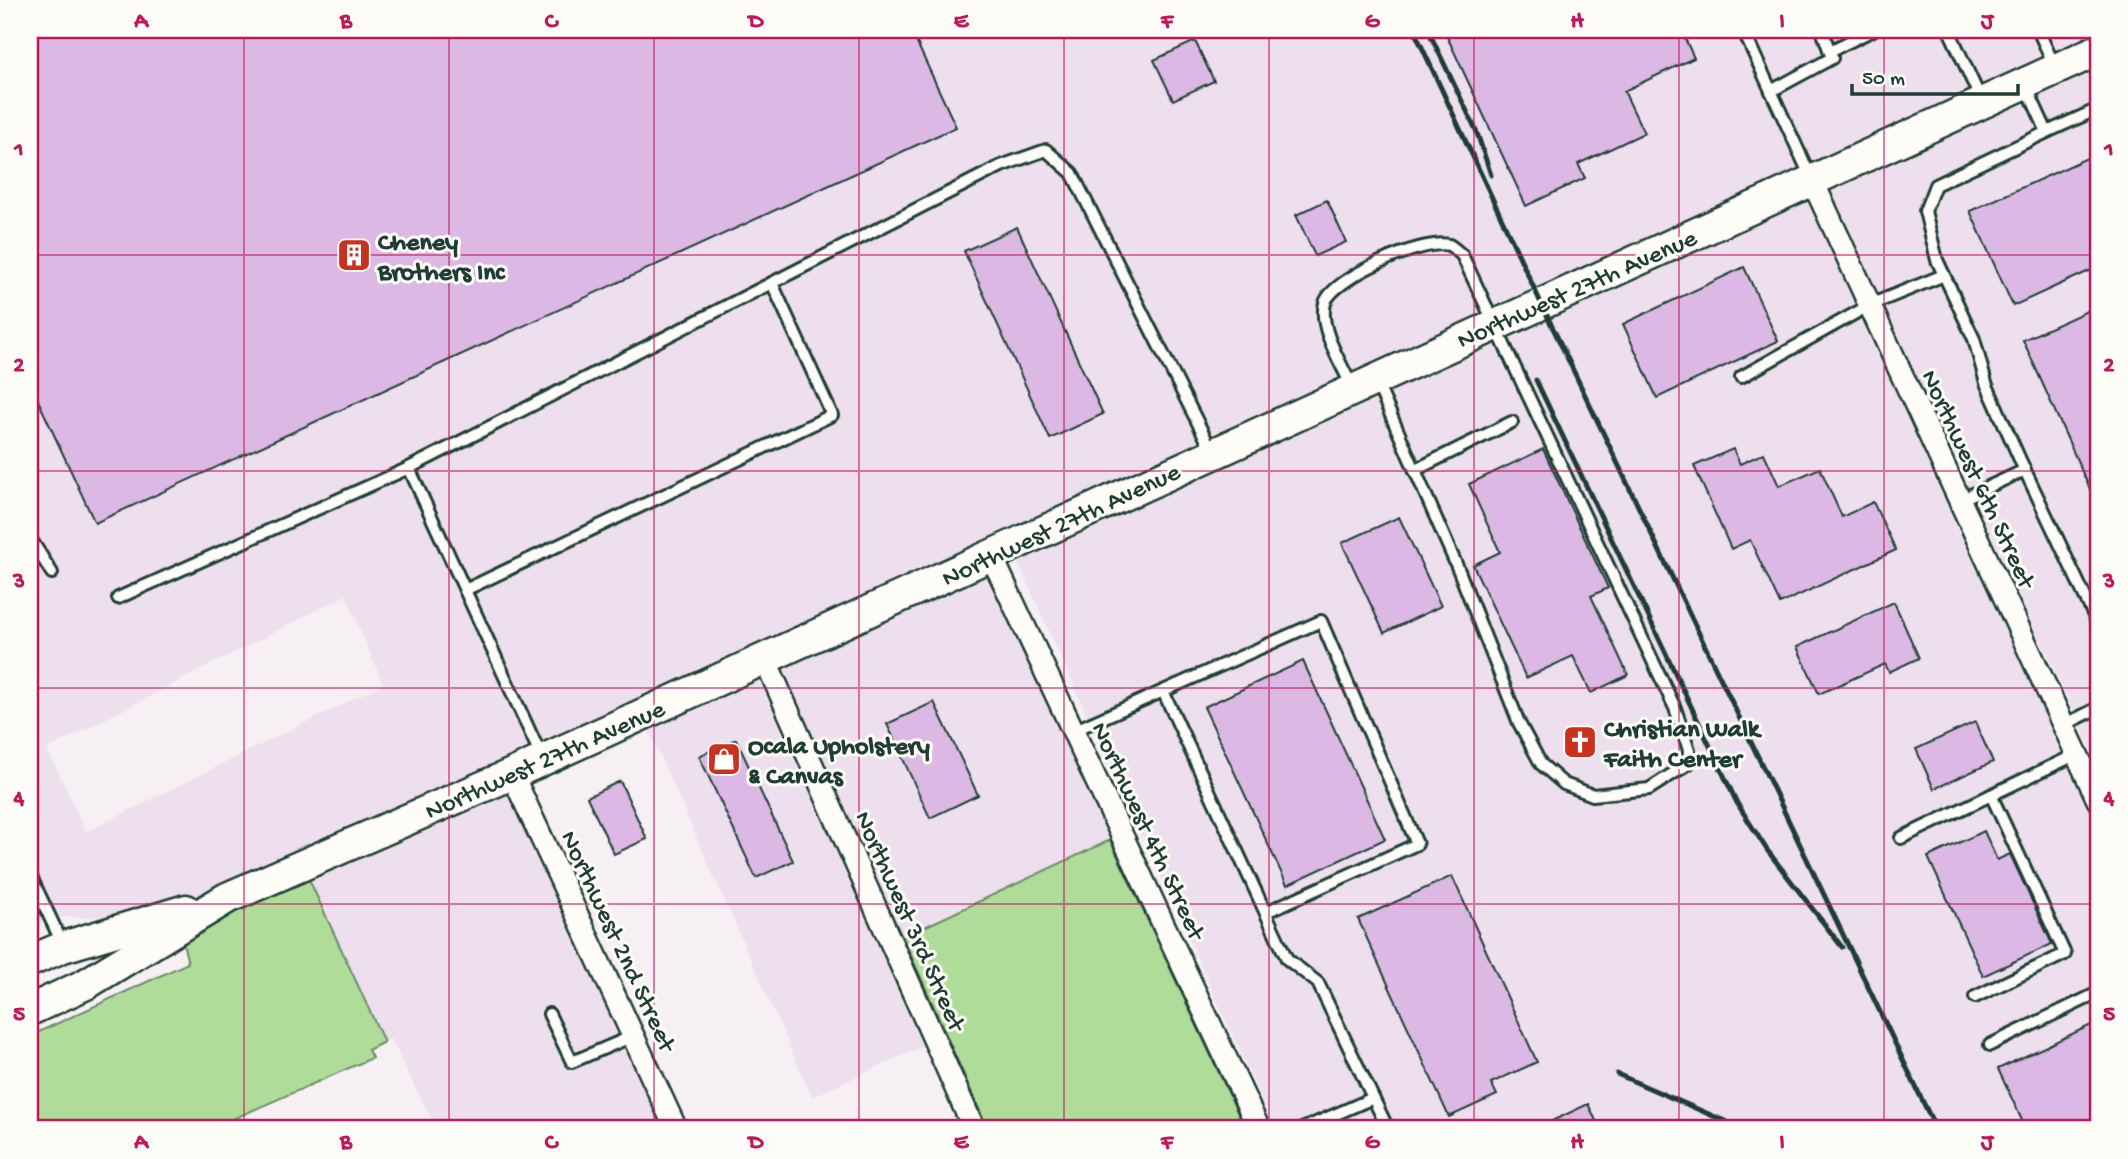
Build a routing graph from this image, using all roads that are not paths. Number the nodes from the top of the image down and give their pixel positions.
1 (1743, 30) edge
2 (1822, 30) edge
3 (1872, 30) edge
4 (1949, 30) edge
5 (2038, 30) edge
6 (1832, 50) junction
7 (2098, 50) edge
8 (2056, 69) junction
9 (2025, 83) junction
10 (1771, 91) junction
11 (1983, 102) junction
12 (2098, 109) edge
13 (2047, 132) junction
14 (1812, 180) junction
15 (1944, 275) junction
16 (772, 283) junction
17 (1870, 305) junction
18 (1494, 324) junction
19 (1741, 377) dead end
20 (1364, 384) junction
21 (1512, 422) dead end
22 (1213, 453) junction
23 (409, 468) junction
24 (1415, 470) junction
25 (2025, 470) junction
26 (1960, 500) junction
27 (30, 538) edge
28 (991, 555) junction
29 (52, 573) dead end
30 (465, 590) junction
31 (118, 598) dead end
32 (2098, 624) edge
33 (764, 657) junction
34 (1163, 691) junction
35 (2098, 708) edge
36 (2064, 725) junction
37 (1073, 731) junction
38 (2077, 754) junction
39 (543, 760) junction
40 (512, 774) junction
41 (1991, 795) junction
42 (2098, 800) edge
43 (1900, 838) dead end
44 (30, 877) edge
45 (227, 898) junction
46 (1266, 912) junction
47 (63, 947) junction
48 (30, 961) edge
49 (2098, 993) edge
50 (1975, 997) dead end
51 (30, 1010) edge
52 (549, 1014) dead end
53 (633, 1036) junction
54 (1990, 1045) dead end
55 (1373, 1098) junction
56 (676, 1129) edge
57 (974, 1129) edge
58 (1259, 1129) edge
59 (1302, 1129) edge
60 (1388, 1129) edge

1 - 10 lane
2 - 6 lane
3 - 6 lane
4 - 11 lane
5 - 8 lane
6 - 10 lane
7 - 8 main road, Northwest 27th Avenue
8 - 9 main road, Northwest 27th Avenue
9 - 11 main road, Northwest 27th Avenue
9 - 13 lane
10 - 14 lane
11 - 14 main road, Northwest 27th Avenue
12 - 13 lane
13 - 15 lane
14 - 17 street, Northwest 6th Street
14 - 18 main road, Northwest 27th Avenue
15 - 17 lane
15 - 25 lane
16 - 22 lane
16 - 23 lane
16 - 30 lane
17 - 19 lane
17 - 26 street, Northwest 6th Street
18 - 20 main road, Northwest 27th Avenue
18 - 20 lane
18 - 24 lane
20 - 22 main road, Northwest 27th Avenue
20 - 24 lane
21 - 24 lane
22 - 28 main road, Northwest 27th Avenue
23 - 30 lane
23 - 31 lane
25 - 26 lane
25 - 32 lane
26 - 36 street, Northwest 6th Street
27 - 29 lane
28 - 33 main road, Northwest 27th Avenue
28 - 37 street, Northwest 4th Street
30 - 39 lane
33 - 39 main road, Northwest 27th Avenue
33 - 57 street, Northwest 3rd Street
34 - 37 lane
34 - 46 lane
34 - 46 lane
35 - 36 lane
36 - 38 street, Northwest 6th Street
37 - 58 street, Northwest 4th Street
38 - 41 lane
38 - 42 street, Northwest 6th Street
39 - 40 main road, Northwest 27th Avenue
40 - 45 main road, Northwest 27th Avenue
40 - 53 street, Northwest 2nd Street
41 - 43 lane
41 - 50 lane
44 - 47 lane
45 - 47 main road
45 - 51 main road, Northwest 27th Avenue
46 - 55 lane
47 - 48 main road
49 - 54 lane
52 - 53 lane
53 - 56 street, Northwest 2nd Street
55 - 59 lane
55 - 60 lane

